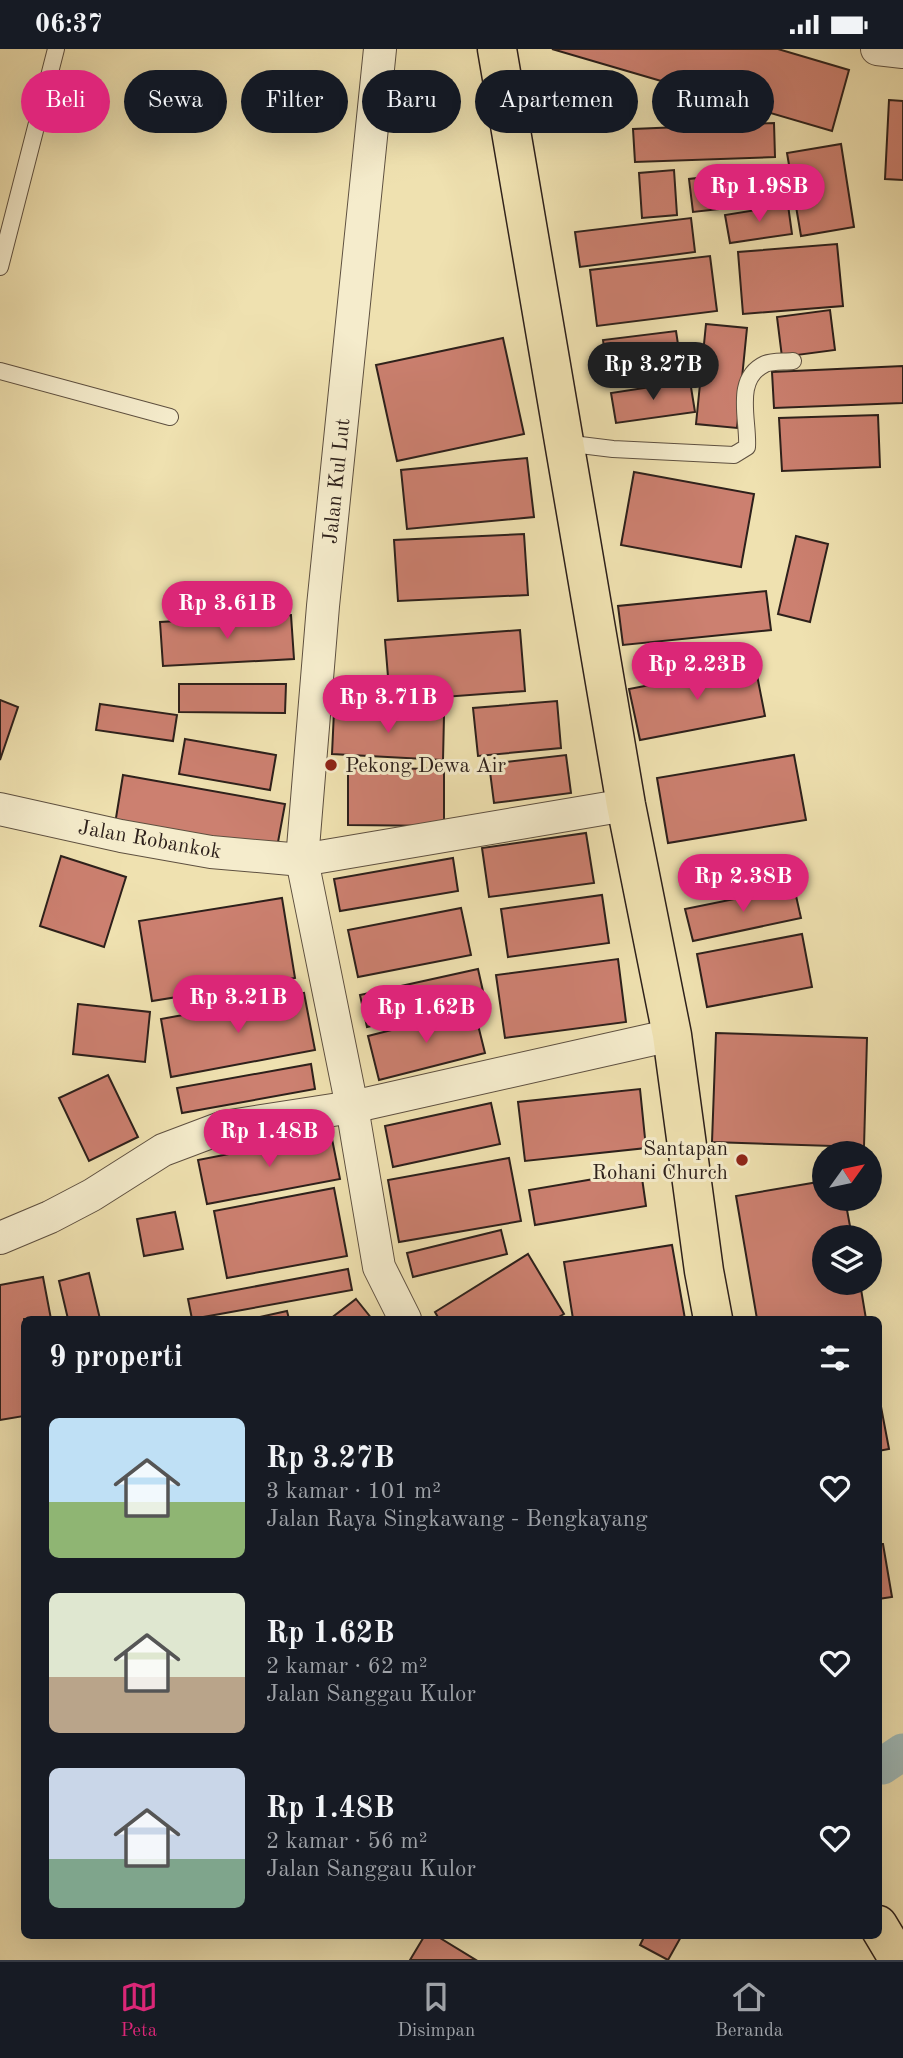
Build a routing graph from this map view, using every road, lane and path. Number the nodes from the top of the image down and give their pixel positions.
1 (56, 49) edge
2 (380, 49) edge
3 (497, 49) edge
4 (877, 49) edge
5 (903, 52) edge
6 (0, 267) edge
7 (793, 361) dead end
8 (0, 371) edge
9 (170, 417) dead end
10 (564, 443) junction
11 (626, 805) junction
12 (0, 809) edge
13 (302, 860) junction
14 (672, 1035) junction
15 (352, 1107) junction
16 (0, 1238) edge
17 (404, 1316) edge
18 (712, 1316) edge
19 (882, 1932) edge
20 (899, 1960) edge

1 - 6 lane
2 - 13 street, Jalan Kul Lut
3 - 10 main road
4 - 5 street
7 - 10 lane
8 - 9 lane
10 - 11 main road
11 - 13 street, Jalan Robankok
11 - 14 main road
12 - 13 street, Jalan Robankok
13 - 15 street, Jalan Kul Lut
14 - 15 street
14 - 18 main road
15 - 16 street
15 - 17 street, Jalan Kul Lut
19 - 20 main road

